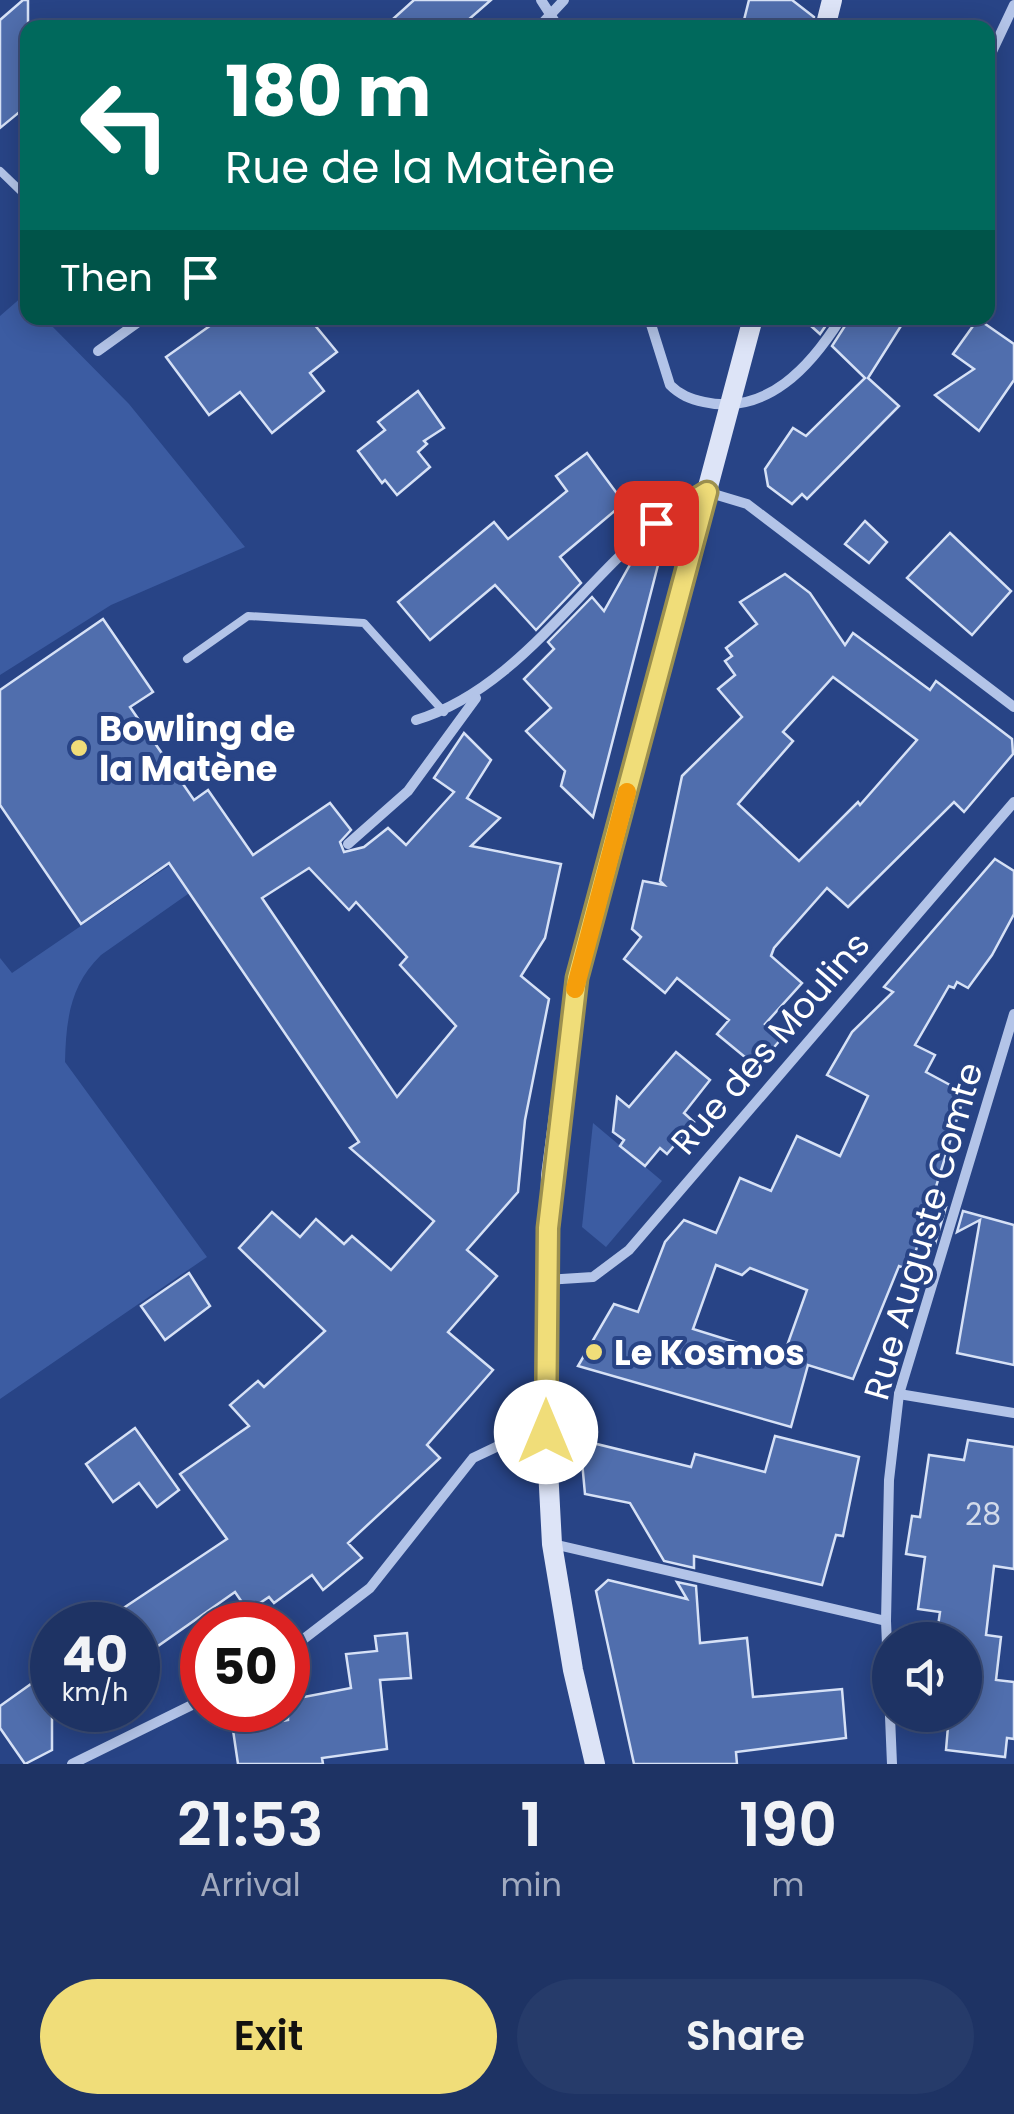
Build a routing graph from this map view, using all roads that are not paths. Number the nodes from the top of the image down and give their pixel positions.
1 (540, 0) edge
2 (564, 0) edge
3 (1014, 4) edge
4 (554, 14) junction
5 (547, 20) edge
6 (556, 20) edge
7 (995, 45) edge
8 (0, 171) edge
9 (20, 190) edge
10 (135, 325) edge
11 (651, 325) edge
12 (752, 325) edge
13 (836, 325) edge
14 (98, 352) dead end
15 (729, 408) junction
16 (707, 492) junction
17 (187, 659) dead end
18 (483, 690) junction
19 (1014, 706) edge
20 (444, 712) junction
21 (416, 720) dead end
22 (1014, 802) edge
23 (348, 844) dead end
24 (1014, 1014) edge
25 (546, 1280) junction
26 (900, 1394) junction
27 (1014, 1413) edge
28 (546, 1432) junction
29 (552, 1544) junction
30 (886, 1621) junction
31 (310, 1634) edge
32 (180, 1711) edge
33 (72, 1764) edge
34 (595, 1764) edge
35 (892, 1764) edge

1 - 4 street
2 - 4 street
3 - 7 street
4 - 5 street
4 - 6 street
8 - 9 lane
10 - 14 street
11 - 15 street
12 - 15 main road
13 - 15 street
15 - 16 main road
16 - 18 street
16 - 19 street
16 - 25 main road
17 - 20 lane
18 - 20 street
18 - 23 street
20 - 21 street
22 - 25 street, Rue des Moulins
24 - 26 street, Rue Auguste Comte
25 - 28 main road
26 - 27 street
26 - 30 street, Rue Auguste Comte
28 - 29 main road
28 - 31 street
29 - 30 street
29 - 34 main road
30 - 35 street, Rue Auguste Comte
32 - 33 street

